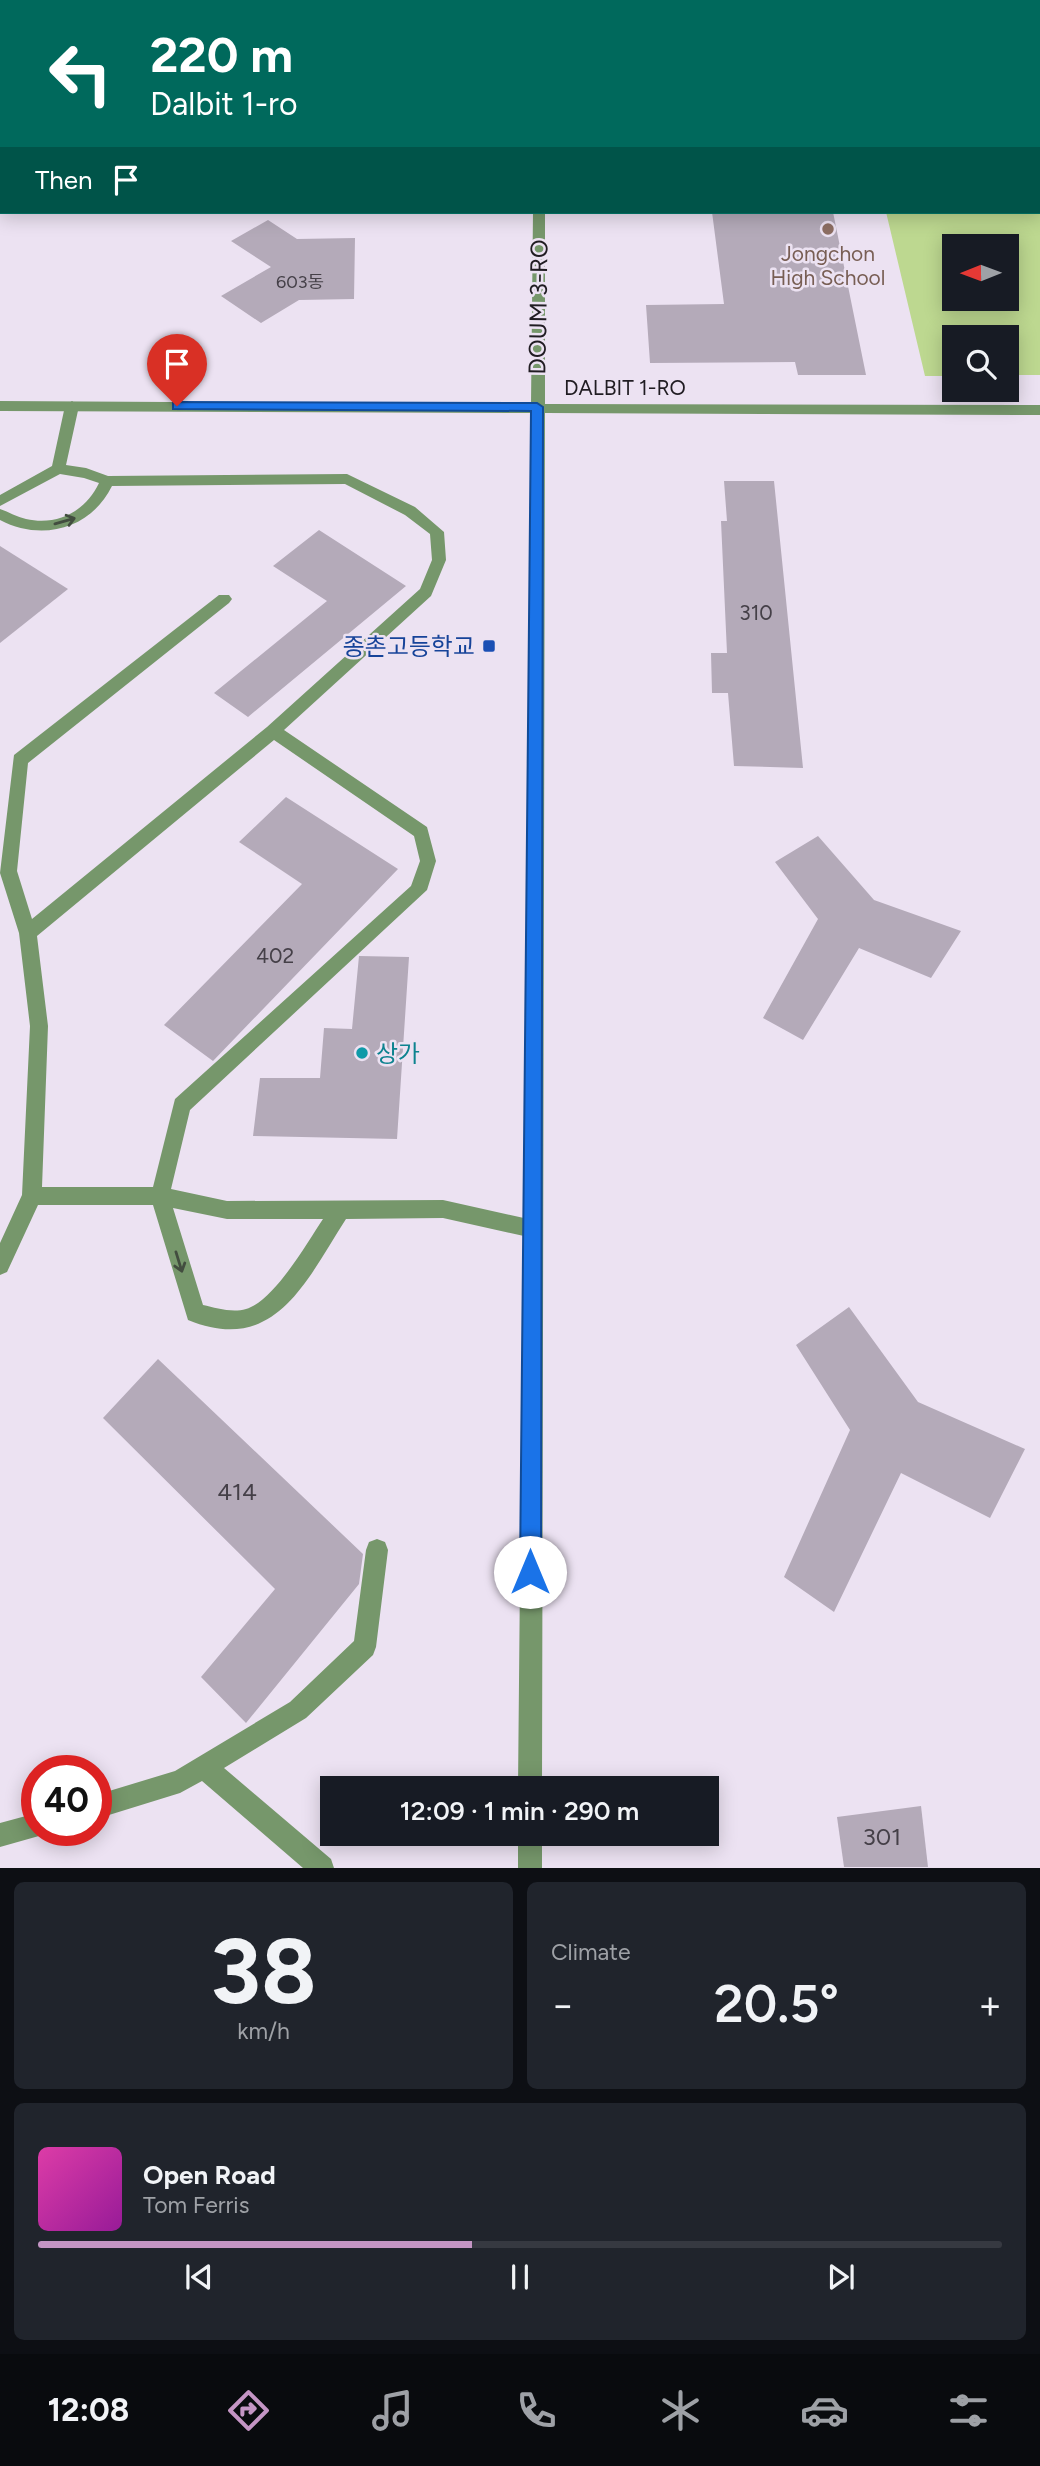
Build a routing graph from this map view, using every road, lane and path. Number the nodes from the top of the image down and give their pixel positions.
1 (539, 214) edge
2 (0, 406) edge
3 (72, 406) junction
4 (537, 407) junction
5 (1040, 410) edge
6 (58, 469) junction
7 (107, 481) junction
8 (0, 501) edge
9 (0, 514) edge
10 (224, 599) dead end
11 (273, 731) junction
12 (4, 868) edge
13 (28, 933) junction
14 (32, 1196) junction
15 (160, 1196) junction
16 (340, 1210) junction
17 (533, 1229) junction
18 (0, 1265) edge
19 (377, 1550) dead end
20 (204, 1767) junction
21 (530, 1776) edge
22 (112, 1802) edge
23 (21, 1829) edge
24 (0, 1835) edge
25 (530, 1846) edge
26 (322, 1867) edge
27 (530, 1867) edge

1 - 4 street, DOUM 3-RO
2 - 3 street, DALBIT 1-RO
3 - 4 street, DALBIT 1-RO
3 - 6 street
4 - 5 street, DALBIT 1-RO
4 - 17 street, DOUM 3-RO
6 - 7 street
6 - 8 street
9 -> 7 street
7 - 11 street
10 - 12 street
11 - 13 street
11 - 15 street
12 - 13 street
13 - 14 street
14 - 15 street
14 - 18 street
15 - 16 street
15 -> 16 street
16 - 17 street
17 - 21 street, DOUM 3-RO
19 - 20 street
20 - 22 street
20 - 26 street
23 - 24 street
25 - 27 street

